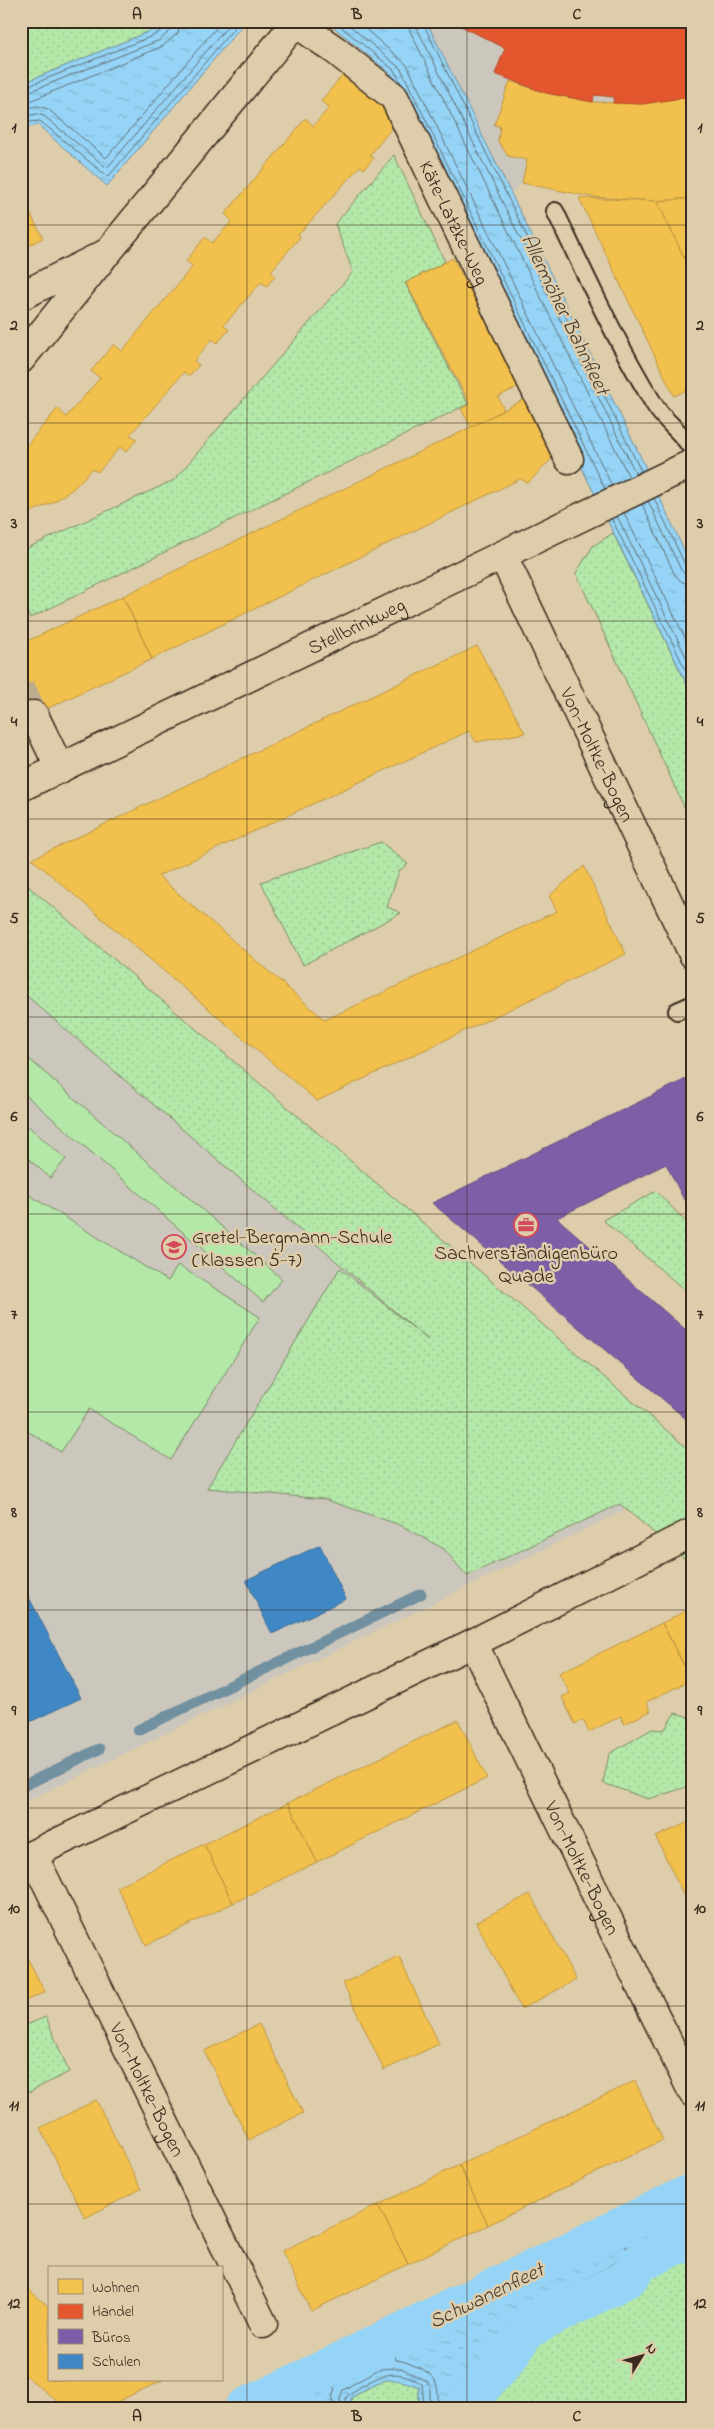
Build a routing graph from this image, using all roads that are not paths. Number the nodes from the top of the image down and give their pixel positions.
1 (295, 22) edge
2 (556, 210) dead end
3 (107, 253) junction
4 (21, 296) edge
5 (21, 359) edge
6 (693, 451) edge
7 (569, 459) dead end
8 (693, 463) edge
9 (503, 556) junction
10 (34, 715) tunnel mouth
11 (60, 769) junction
12 (21, 787) edge
13 (693, 954) edge
14 (693, 1004) edge
15 (677, 1011) dead end
16 (693, 1532) edge
17 (473, 1643) junction
18 (27, 1858) edge
19 (693, 2093) edge
20 (263, 2324) dead end

1 - 3 street, Käte-Latzke-Weg
1 - 7 street, Käte-Latzke-Weg
2 - 6 lane
3 - 4 street, Käte-Latzke-Weg
3 - 5 street
8 - 9 street, Stellbrinkweg
9 - 11 street, Stellbrinkweg
9 - 13 street, Von-Moltke-Bogen
10 - 11 street
11 - 12 street, Stellbrinkweg
14 - 15 lane
16 - 17 street, Von-Moltke-Bogen
17 - 18 street, Von-Moltke-Bogen
17 - 19 street, Von-Moltke-Bogen
18 - 20 street, Von-Moltke-Bogen

